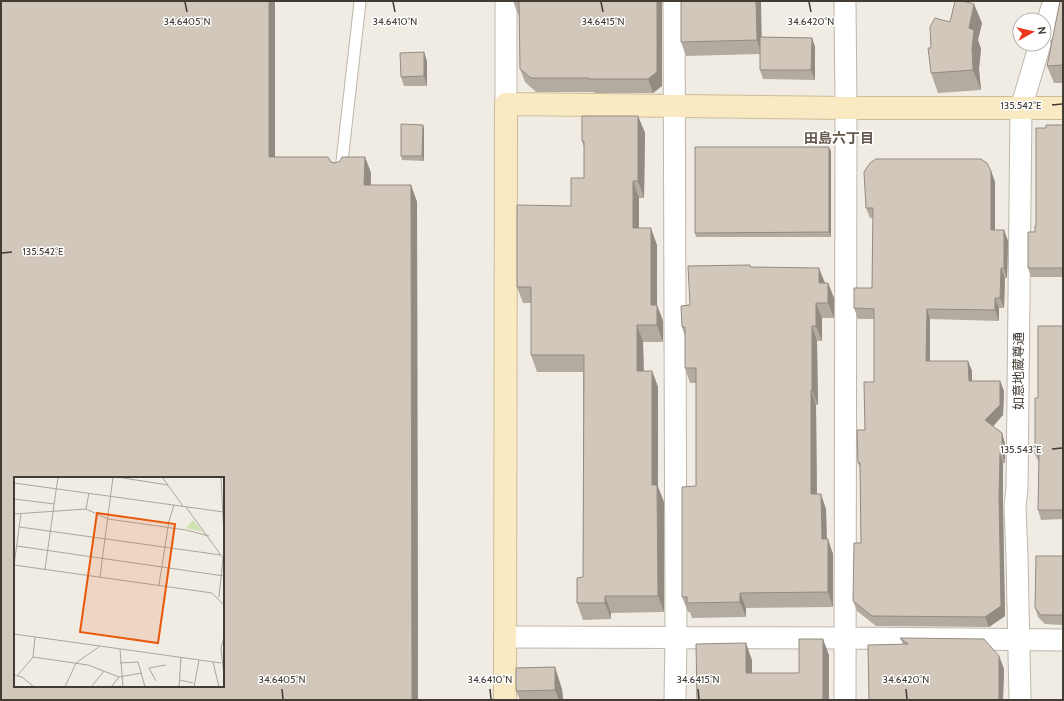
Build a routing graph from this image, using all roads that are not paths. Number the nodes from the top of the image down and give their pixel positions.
1 (506, 1) edge
2 (674, 1) edge
3 (846, 1) edge
4 (1054, 1) edge
5 (360, 2) edge
6 (1050, 12) edge
7 (1038, 52) edge
8 (506, 104) junction
9 (674, 106) junction
10 (846, 108) junction
11 (1021, 108) junction
12 (1063, 108) edge
13 (341, 173) edge
14 (505, 638) junction
15 (676, 638) junction
16 (845, 638) junction
17 (1019, 640) junction
18 (1063, 640) edge
19 (505, 700) edge
20 (675, 700) edge
21 (845, 700) edge
22 (1020, 700) edge

1 - 8 street
2 - 9 street
3 - 10 street
4 - 6 street
5 - 13 lane
7 - 11 street, 如意地蔵尊通
8 - 9 street
8 - 14 street
9 - 10 street
9 - 15 street
10 - 11 street
10 - 16 street
11 - 12 street
11 - 17 street, 如意地蔵尊通
14 - 15 street
14 - 19 street
15 - 16 street
15 - 20 street
16 - 17 street
16 - 21 street
17 - 18 street
17 - 22 street, 如意地蔵尊通

